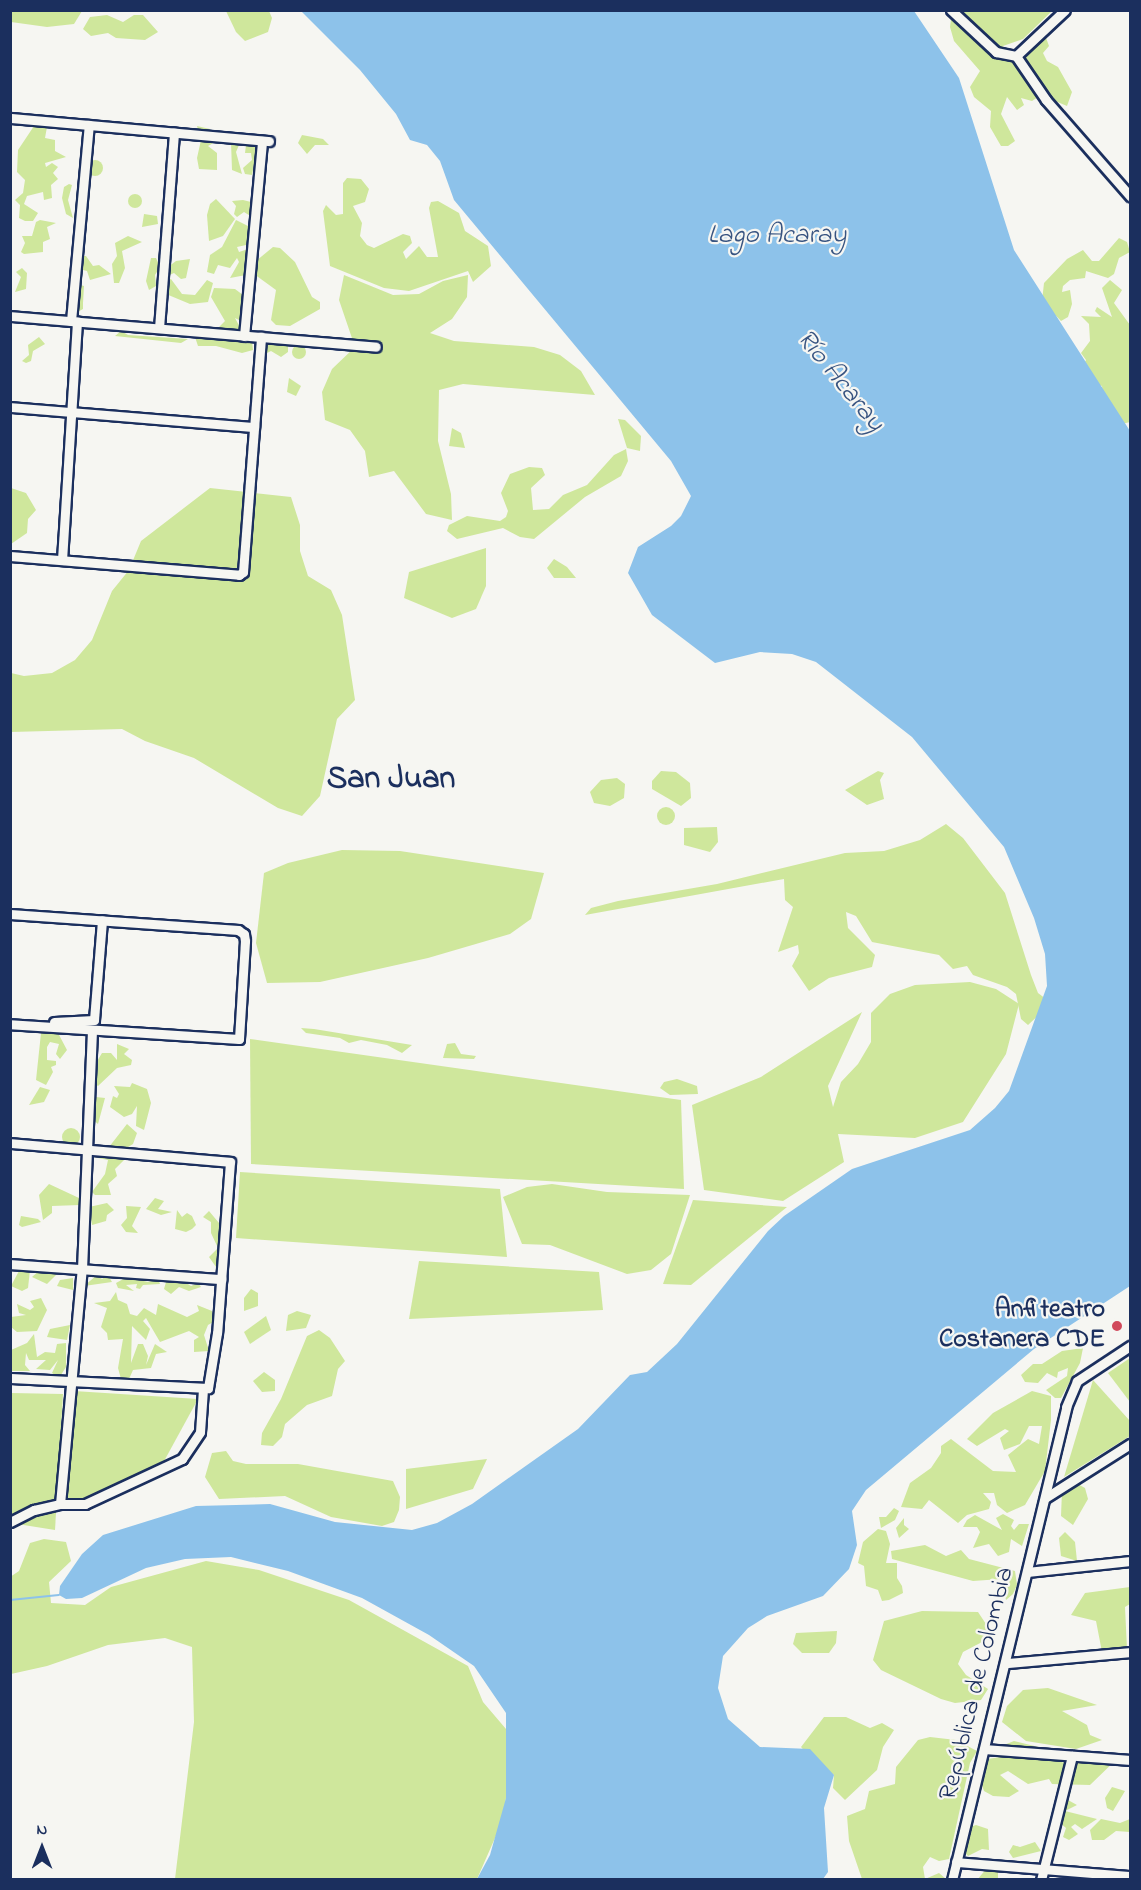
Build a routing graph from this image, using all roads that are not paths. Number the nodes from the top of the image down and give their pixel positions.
1 (951, 10) edge
2 (1065, 10) edge
3 (1016, 56) junction
4 (10, 118) edge
5 (89, 125) junction
6 (174, 133) junction
7 (1131, 196) edge
8 (10, 316) edge
9 (74, 321) junction
10 (159, 328) junction
11 (244, 336) junction
12 (261, 337) junction
13 (376, 347) dead end
14 (10, 406) edge
15 (71, 412) junction
16 (254, 427) junction
17 (10, 556) edge
18 (62, 560) junction
19 (10, 914) edge
20 (102, 921) junction
21 (10, 1024) edge
22 (27, 1026) junction
23 (93, 1031) junction
24 (10, 1143) edge
25 (88, 1150) junction
26 (10, 1264) edge
27 (82, 1269) junction
28 (221, 1279) junction
29 (1131, 1346) edge
30 (10, 1378) edge
31 (69, 1383) junction
32 (203, 1389) junction
33 (1131, 1444) edge
34 (1045, 1498) junction
35 (60, 1504) junction
36 (10, 1522) edge
37 (1131, 1562) edge
38 (1027, 1572) junction
39 (1131, 1652) edge
40 (1007, 1663) junction
41 (985, 1749) junction
42 (1072, 1756) junction
43 (1131, 1760) edge
44 (956, 1862) junction
45 (1044, 1869) junction
46 (1131, 1876) edge
47 (952, 1880) edge
48 (1041, 1880) edge

1 - 3 street
2 - 3 street
3 - 7 street
4 - 5 street
5 - 6 street
5 - 9 street
6 - 10 street
6 - 11 street
8 - 9 street
9 - 10 street
9 - 15 street
10 - 11 street
11 - 12 street
12 - 13 street
12 - 16 street
14 - 15 street
15 - 16 street
15 - 18 street
16 - 18 street
17 - 18 street
19 - 20 street
20 - 22 street
20 - 23 street
21 - 22 street
22 - 23 street
23 - 25 street
24 - 25 street
25 - 27 street
25 - 28 street
26 - 27 street
27 - 28 street
27 - 31 street
28 - 32 street
29 - 34 street, República de Colombia
30 - 31 street
31 - 32 street
31 - 35 street
32 - 35 street
33 - 34 street
34 - 38 street, República de Colombia
35 - 36 street
37 - 38 street
38 - 40 street, República de Colombia
39 - 40 street
40 - 41 street, República de Colombia
41 - 42 street
41 - 44 street, República de Colombia
42 - 43 street
42 - 45 street
44 - 45 street
44 - 47 street, República de Colombia
45 - 46 street
45 - 48 street

